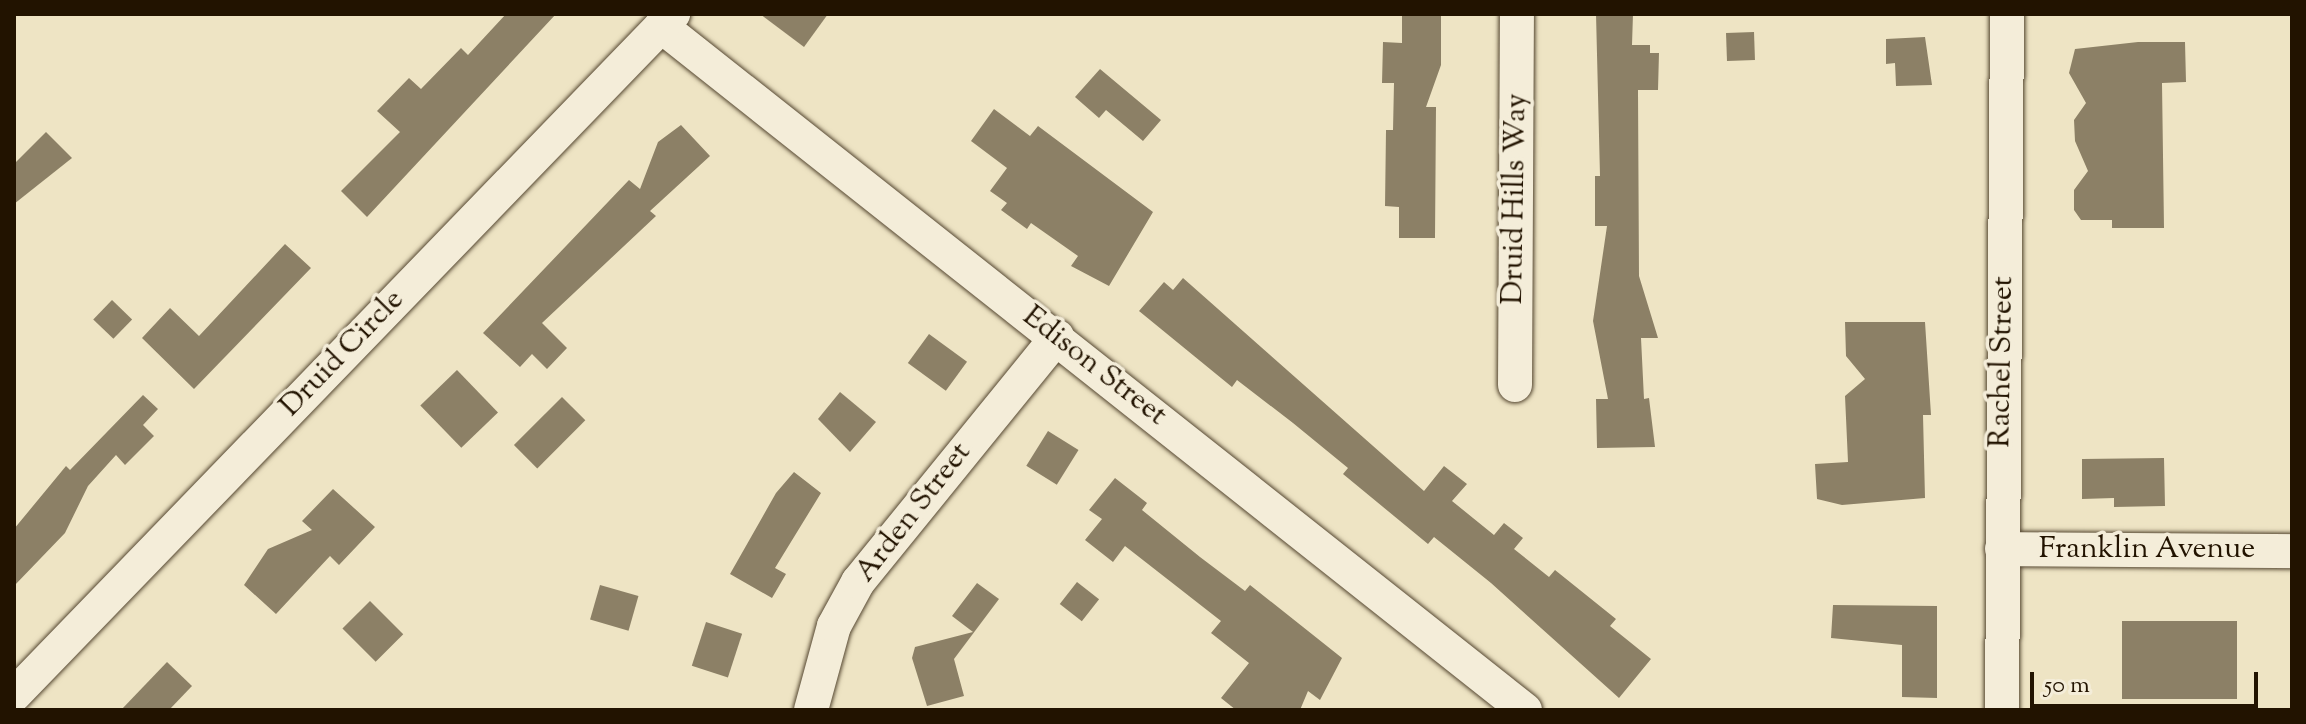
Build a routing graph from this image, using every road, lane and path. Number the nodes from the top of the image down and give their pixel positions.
1 (1517, 14) edge
2 (2007, 14) edge
3 (667, 20) edge
4 (1057, 337) junction
5 (1515, 385) dead end
6 (2002, 549) junction
7 (2292, 551) edge
8 (14, 695) edge
9 (811, 710) edge
10 (1525, 710) edge
11 (2002, 710) edge

1 - 5 street, Druid Hills Way
2 - 6 street, Rachel Street
3 - 4 street, Edison Street
3 - 8 street, Druid Circle
4 - 9 street, Arden Street
4 - 10 street, Edison Street
6 - 7 street, Franklin Avenue
6 - 11 street, Rachel Street

